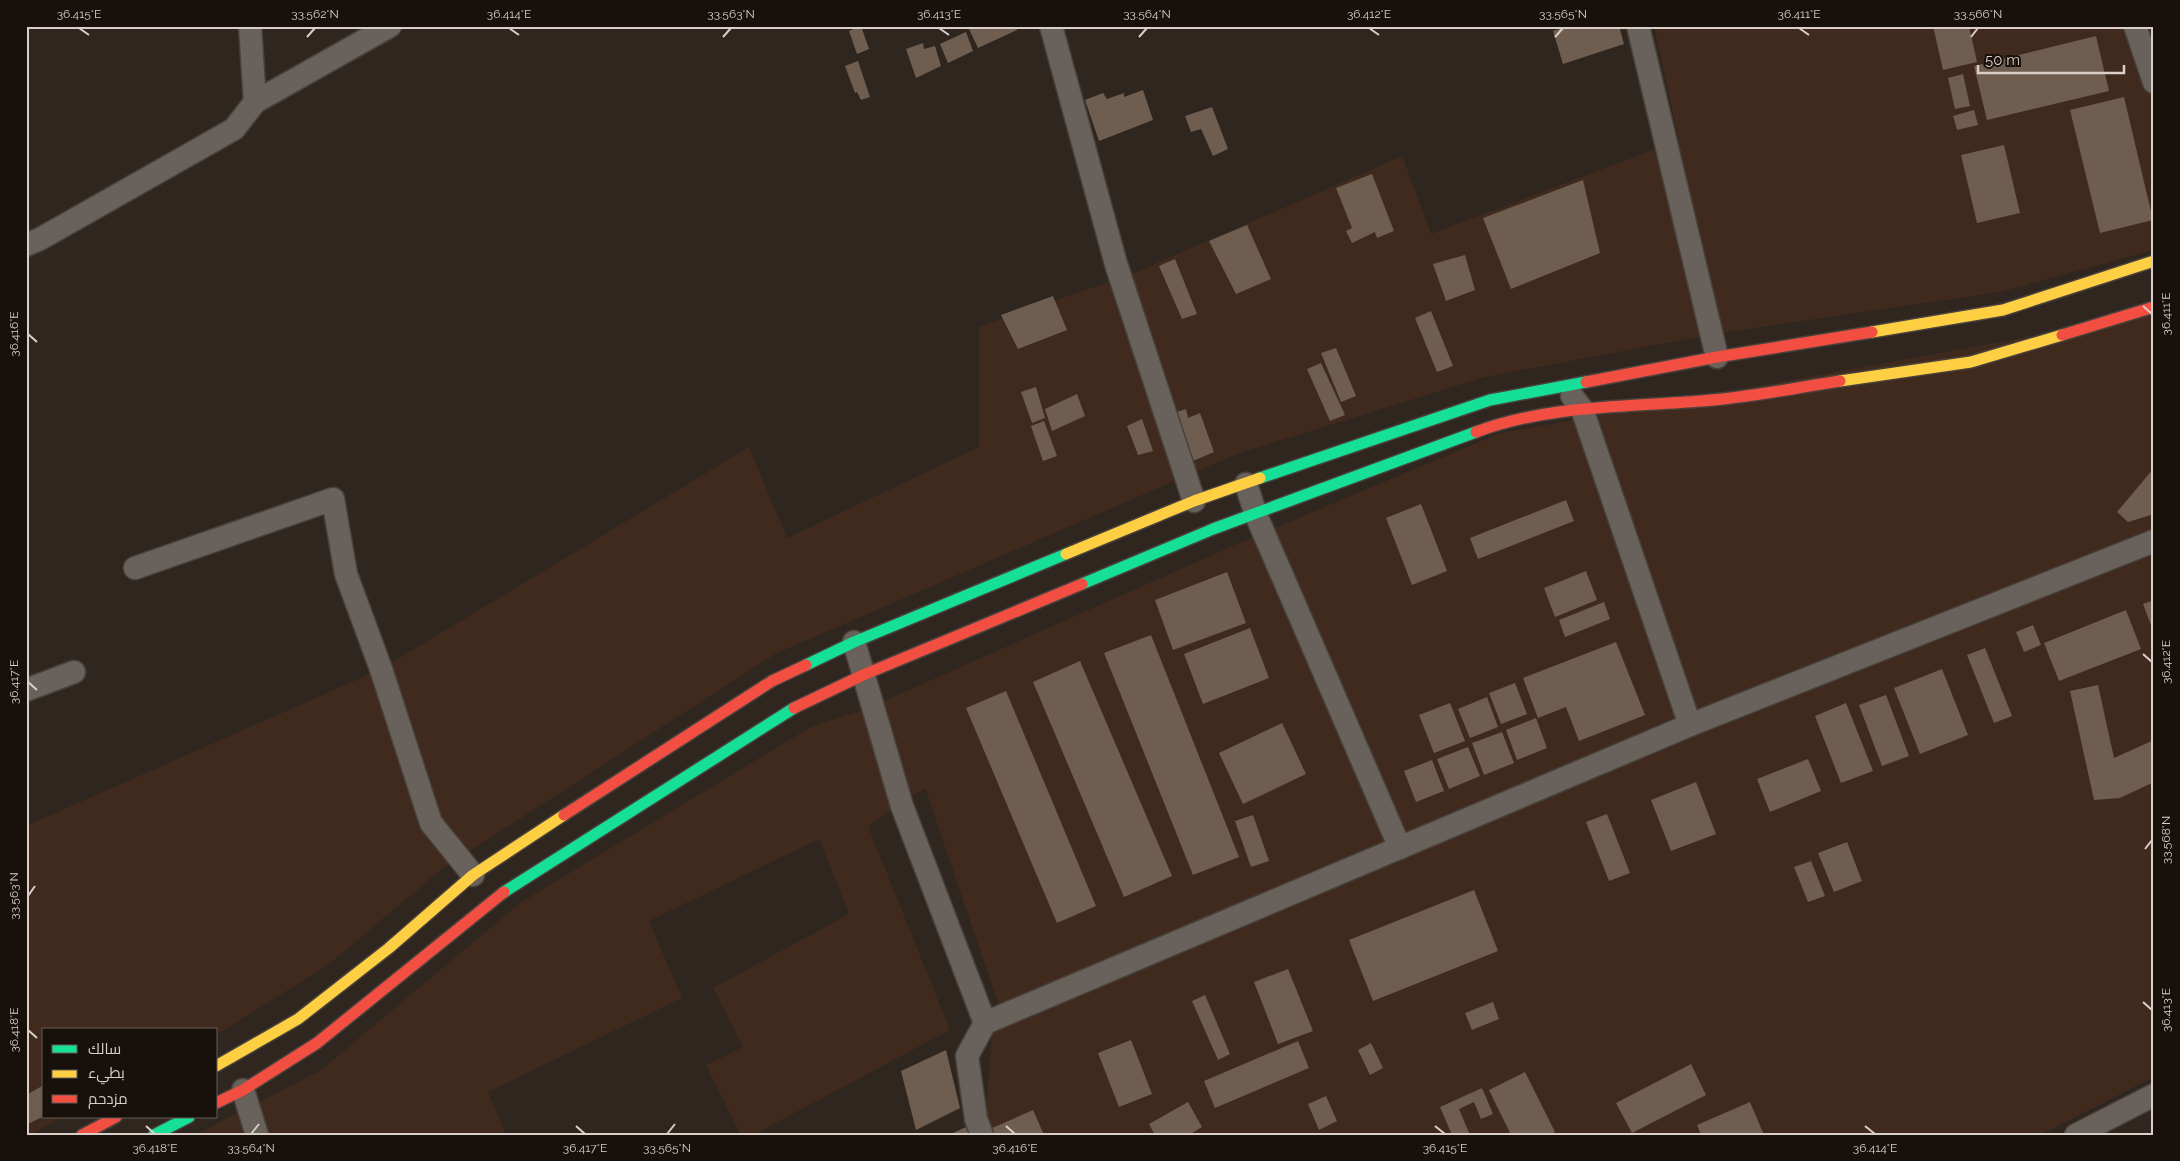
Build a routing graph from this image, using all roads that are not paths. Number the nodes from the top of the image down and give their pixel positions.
1 (250, 26) edge
2 (390, 26) edge
3 (1051, 26) edge
4 (1638, 26) edge
5 (2135, 26) edge
6 (2154, 82) edge
7 (255, 102) junction
8 (26, 245) edge
9 (2154, 261) edge
10 (2154, 307) edge
11 (1718, 357) junction
12 (1566, 387) junction
13 (1582, 409) junction
14 (1246, 484) junction
15 (1194, 501) junction
16 (1256, 515) junction
17 (2154, 541) edge
18 (135, 568) dead end
19 (854, 642) junction
20 (74, 672) dead end
21 (863, 675) junction
22 (26, 690) edge
23 (1690, 725) junction
24 (1400, 848) junction
25 (484, 888) junction
26 (985, 1023) junction
27 (218, 1065) edge
28 (243, 1090) junction
29 (2154, 1095) edge
30 (218, 1102) edge
31 (114, 1118) edge
32 (187, 1118) edge
33 (82, 1135) edge
34 (154, 1135) edge
35 (257, 1135) edge
36 (982, 1135) edge
37 (2076, 1135) edge

1 - 7 street
2 - 7 street
3 - 15 street
4 - 11 street
5 - 6 street
7 - 8 street
9 - 11 main road
10 - 13 main road
11 - 12 main road
12 - 13 street
12 - 14 main road
13 - 16 main road
13 - 23 street
14 - 15 main road
14 - 16 street
15 - 19 main road
16 - 21 main road
16 - 24 street
17 - 23 street
18 - 25 street
19 - 21 street
19 - 25 main road
20 - 22 street
21 - 25 main road
21 - 26 street
23 - 24 street
24 - 26 street
25 - 27 main road
25 - 28 main road
26 - 36 street
28 - 30 main road
28 - 35 street
29 - 37 street
31 - 33 main road
32 - 34 main road

